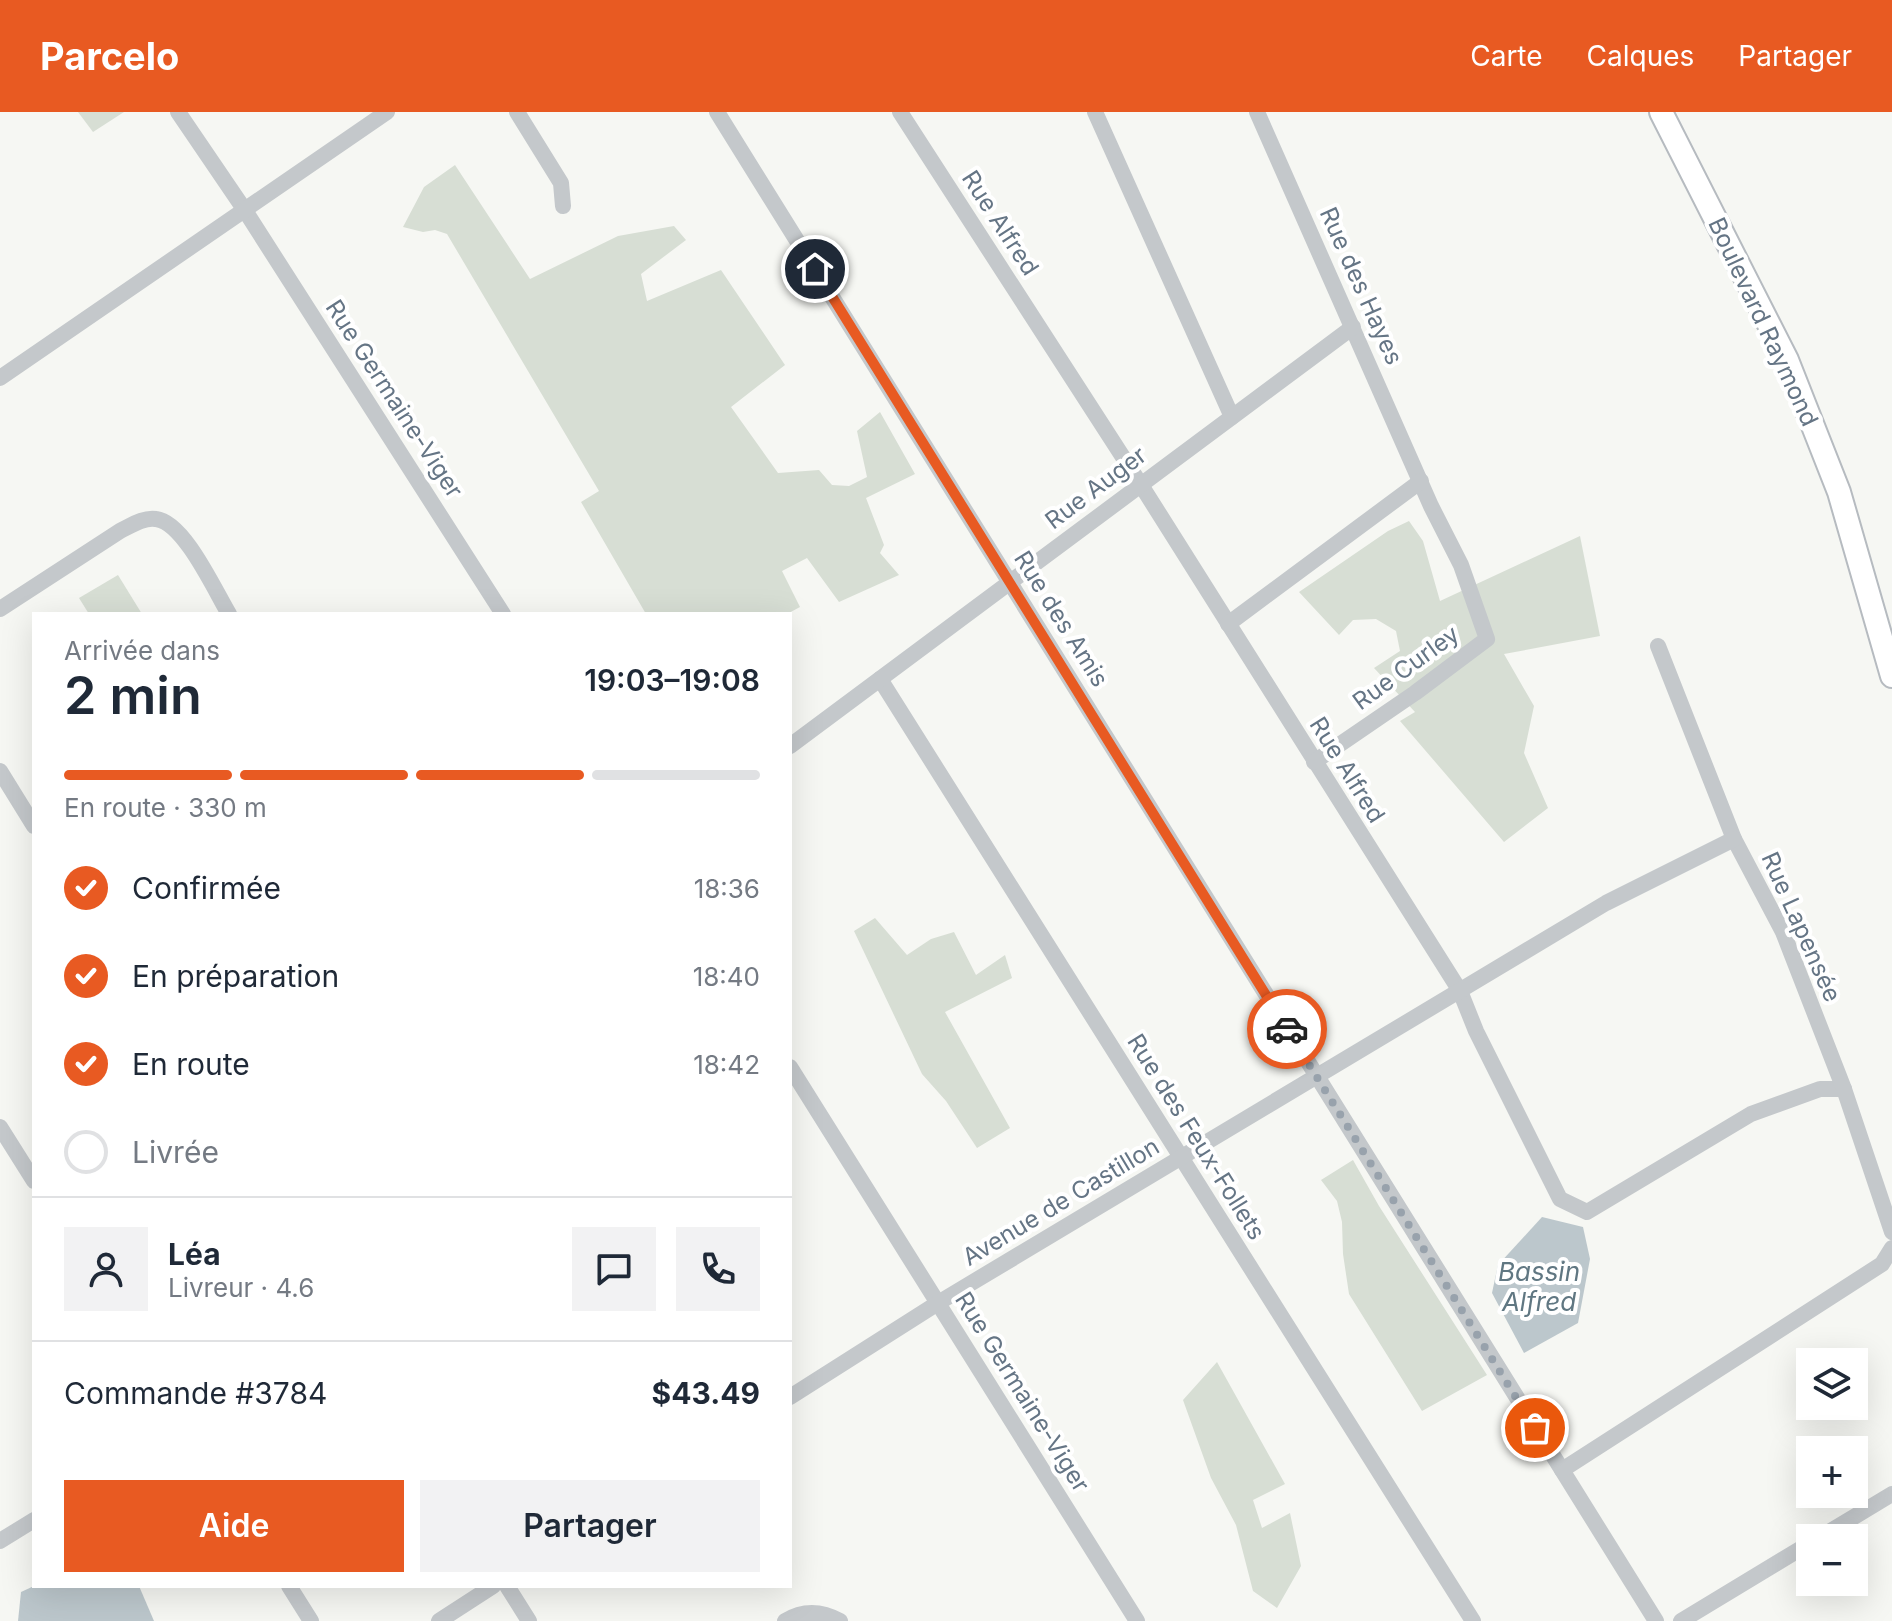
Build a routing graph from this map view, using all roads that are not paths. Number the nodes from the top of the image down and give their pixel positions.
1 (178, 112) edge
2 (387, 112) edge
3 (517, 112) edge
4 (717, 112) edge
5 (900, 112) edge
6 (1095, 112) edge
7 (1257, 112) edge
8 (1661, 112) edge
9 (369, 117) edge
10 (563, 206) dead end
11 (244, 209) junction
12 (1353, 327) junction
13 (0, 378) edge
14 (1232, 417) junction
15 (1421, 481) junction
16 (1141, 485) junction
17 (1010, 582) junction
18 (0, 609) edge
19 (228, 612) edge
20 (502, 612) edge
21 (1228, 624) junction
22 (1487, 639) joint
23 (1658, 646) dead end
24 (1892, 676) edge
25 (880, 679) junction
26 (792, 745) edge
27 (1314, 762) junction
28 (0, 771) edge
29 (32, 823) edge
30 (1734, 839) junction
31 (1460, 991) junction
32 (792, 1070) edge
33 (1317, 1077) junction
34 (1844, 1089) junction
35 (0, 1127) edge
36 (1181, 1158) junction
37 (32, 1178) edge
38 (1892, 1232) edge
39 (1892, 1248) edge
40 (938, 1303) junction
41 (792, 1396) edge
42 (1562, 1470) junction
43 (1892, 1494) edge
44 (32, 1521) edge
45 (1842, 1524) edge
46 (0, 1541) edge
47 (1796, 1551) edge
48 (290, 1588) edge
49 (490, 1588) edge
50 (508, 1588) edge
51 (311, 1621) edge
52 (439, 1621) edge
53 (529, 1621) edge
54 (785, 1621) edge
55 (840, 1621) edge
56 (1137, 1621) edge
57 (1473, 1621) edge
58 (1656, 1621) edge
59 (1681, 1621) edge

1 - 11 street, Rue Germaine-Viger
2 - 9 street
3 - 10 street
4 - 17 street, Rue des Amis
5 - 16 street, Rue Alfred
6 - 14 street
7 - 12 street, Rue des Hayes
8 - 24 street, Boulevard Raymond
9 - 11 street
11 - 13 street
11 - 20 street, Rue Germaine-Viger
12 - 14 street, Rue Auger
12 - 15 street, Rue des Hayes
14 - 16 street, Rue Auger
15 - 21 street
15 - 22 street, Rue des Hayes
16 - 17 street, Rue Auger
16 - 21 street, Rue Alfred
17 - 25 street, Rue Auger
17 - 33 street, Rue des Amis
18 - 19 street
21 - 27 street, Rue Alfred
22 - 27 street, Rue Curley
23 - 30 street, Rue Lapensée
25 - 26 street, Rue Auger
25 - 36 street, Rue des Feux-Follets
27 - 31 street, Rue Alfred
28 - 29 street
30 - 31 street, Avenue de Castillon
30 - 34 street, Rue Lapensée
31 - 33 street, Avenue de Castillon
31 - 34 street, Rue Alfred
32 - 40 street, Rue Germaine-Viger
33 - 36 street, Avenue de Castillon
33 - 42 street, Rue des Amis
34 - 38 street, Rue Lapensée
35 - 37 street
36 - 40 street, Avenue de Castillon
36 - 57 street, Rue des Feux-Follets
39 - 42 street
40 - 41 street, Avenue de Castillon
40 - 56 street, Rue Germaine-Viger
42 - 58 street, Rue des Amis
43 - 45 street
44 - 46 street
47 - 59 street
48 - 51 street
49 - 52 street
50 - 53 street
54 - 55 street

